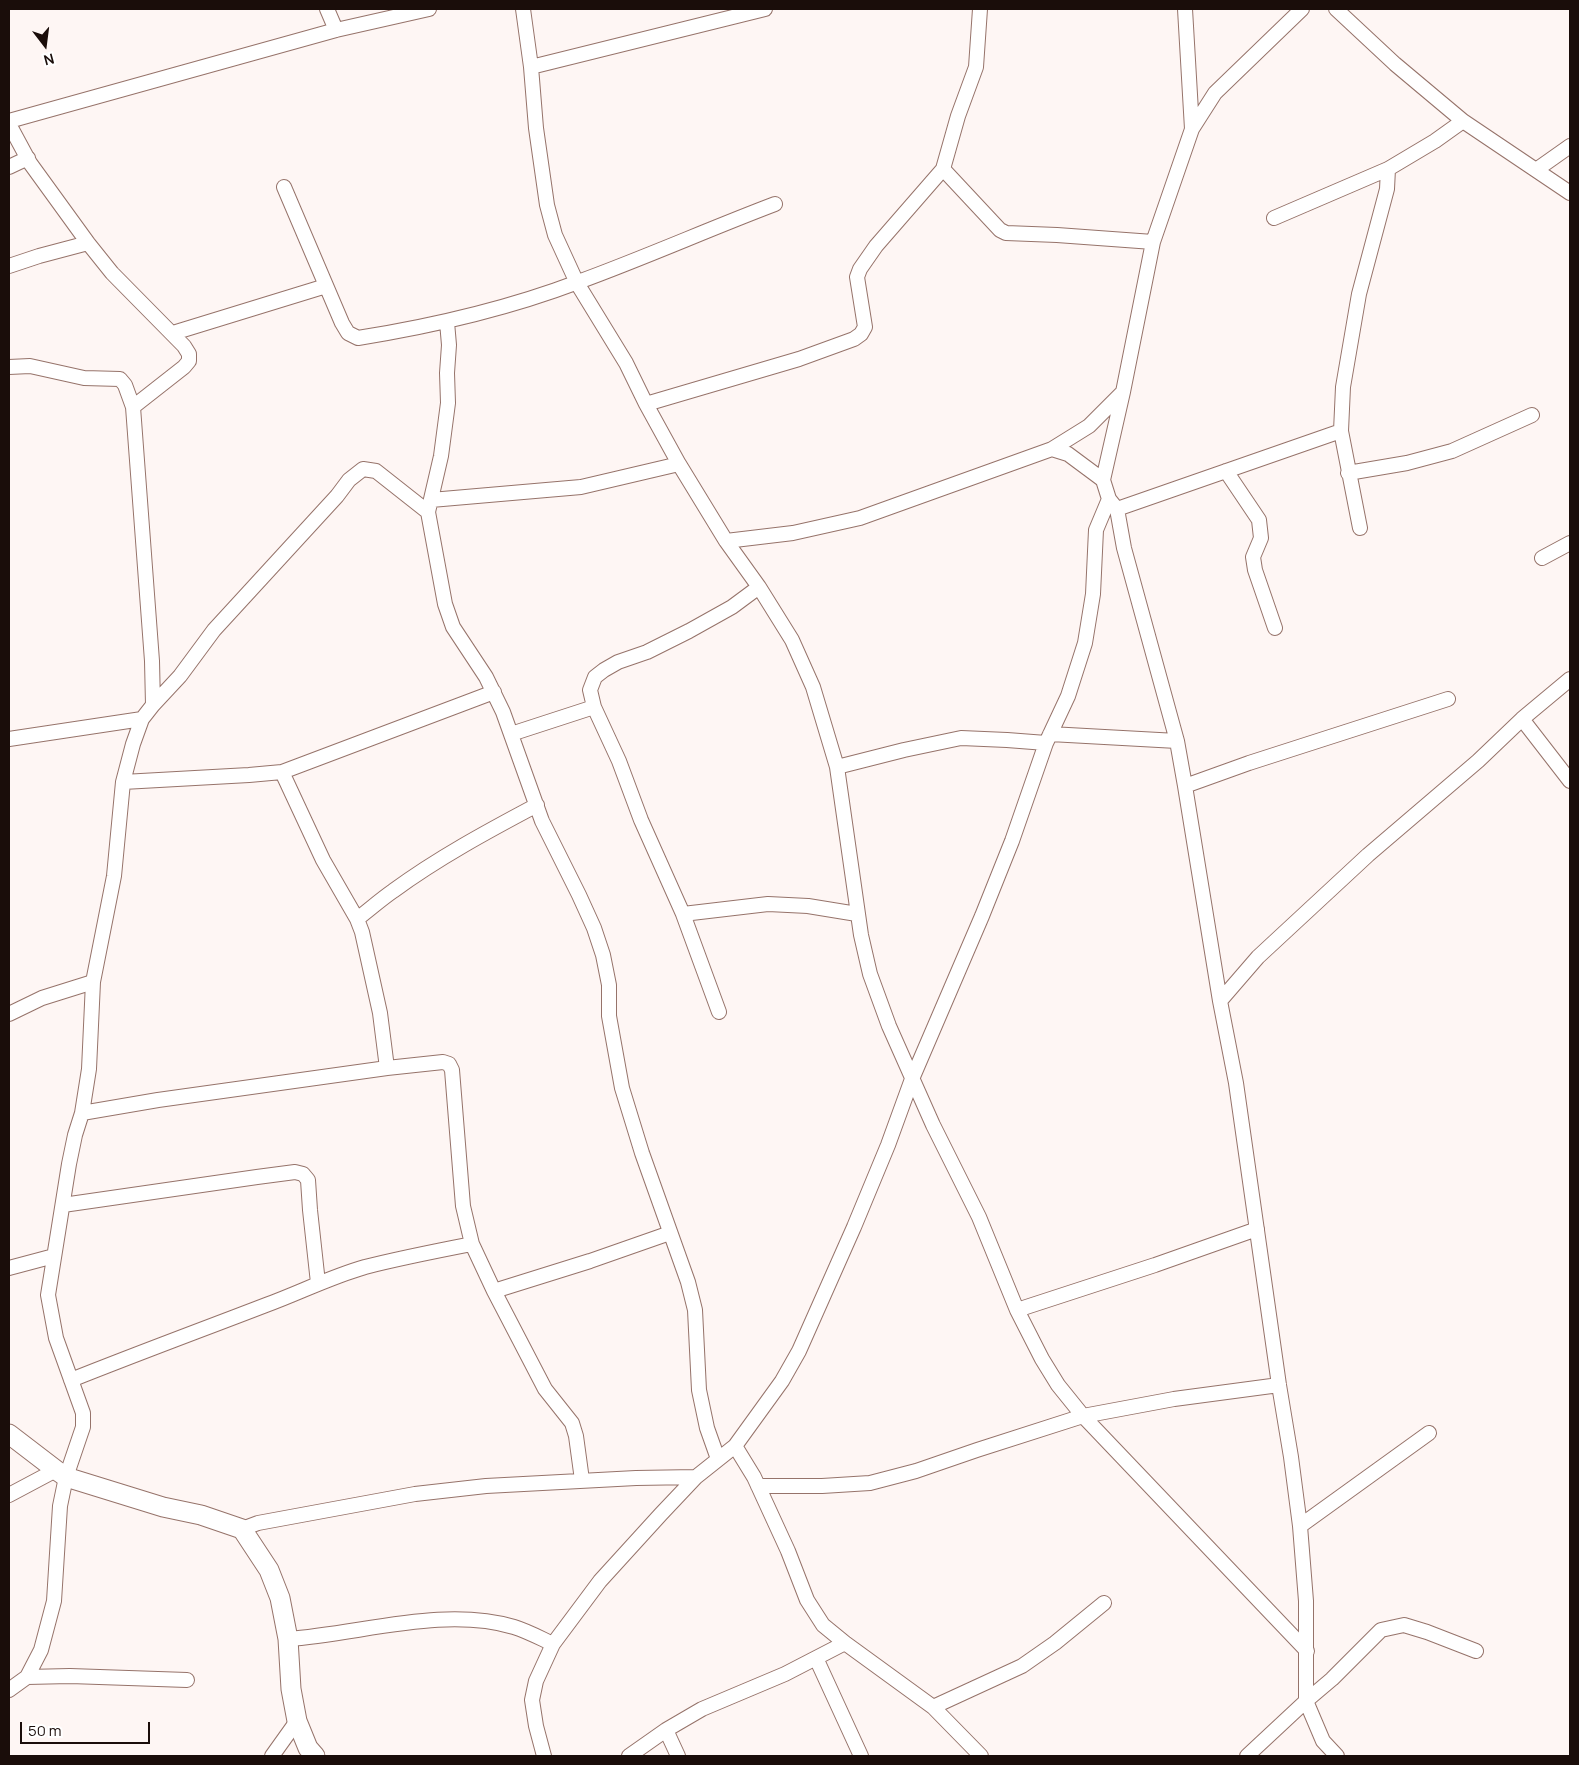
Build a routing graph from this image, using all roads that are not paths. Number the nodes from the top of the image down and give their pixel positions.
1 (327, 9) edge
2 (429, 9) edge
3 (523, 9) edge
4 (765, 9) edge
5 (980, 9) edge
6 (1185, 9) edge
7 (1302, 9) edge
8 (1336, 9) edge
9 (336, 30) junction
10 (531, 67) junction
11 (1463, 121) junction
12 (9, 122) edge
13 (1192, 129) junction
14 (1570, 146) edge
15 (28, 158) junction
16 (9, 166) edge
17 (943, 169) junction
18 (1388, 169) junction
19 (1536, 170) junction
20 (284, 187) dead end
21 (1570, 193) edge
22 (775, 204) dead end
23 (1274, 218) dead end
24 (1153, 242) junction
25 (88, 244) junction
26 (9, 266) edge
27 (577, 283) junction
28 (326, 286) junction
29 (447, 322) junction
30 (173, 333) junction
31 (9, 367) edge
32 (1123, 392) junction
33 (646, 404) junction
34 (133, 407) junction
35 (1532, 415) dead end
36 (1341, 432) junction
37 (1052, 450) junction
38 (679, 464) junction
39 (1226, 471) junction
40 (1348, 473) junction
41 (1103, 480) junction
42 (1113, 504) junction
43 (430, 506) junction
44 (1360, 528) dead end
45 (726, 541) junction
46 (1570, 543) edge
47 (1542, 558) dead end
48 (758, 587) junction
49 (1275, 628) dead end
50 (1570, 679) edge
51 (494, 692) junction
52 (1448, 699) dead end
53 (153, 705) junction
54 (594, 707) junction
55 (142, 719) junction
56 (1522, 719) junction
57 (511, 734) junction
58 (9, 739) edge
59 (1048, 739) junction
60 (1177, 741) junction
61 (837, 767) junction
62 (282, 772) junction
63 (1570, 781) edge
64 (123, 782) junction
65 (1186, 786) junction
66 (537, 805) junction
67 (683, 914) junction
68 (857, 914) junction
69 (357, 920) junction
70 (93, 982) junction
71 (1220, 1001) junction
72 (719, 1012) dead end
73 (9, 1014) edge
74 (386, 1068) junction
75 (912, 1079) junction
76 (82, 1113) junction
77 (63, 1205) junction
78 (1257, 1229) junction
79 (670, 1233) junction
80 (472, 1244) junction
81 (54, 1256) junction
82 (9, 1268) edge
83 (318, 1283) junction
84 (494, 1291) junction
85 (1017, 1310) junction
86 (71, 1380) junction
87 (1279, 1385) junction
88 (1083, 1416) junction
89 (1429, 1433) dead end
90 (9, 1434) edge
91 (735, 1446) junction
92 (718, 1459) junction
93 (61, 1473) junction
94 (696, 1477) junction
95 (582, 1480) junction
96 (758, 1486) junction
97 (9, 1495) edge
98 (1300, 1526) junction
99 (242, 1529) junction
100 (1104, 1603) dead end
101 (288, 1639) junction
102 (845, 1643) junction
103 (553, 1644) junction
104 (1307, 1651) junction
105 (1476, 1651) dead end
106 (816, 1658) junction
107 (27, 1677) junction
108 (187, 1680) dead end
109 (9, 1690) edge
110 (1306, 1701) junction
111 (934, 1707) junction
112 (298, 1721) junction
113 (666, 1730) junction
114 (272, 1756) edge
115 (315, 1756) edge
116 (544, 1756) edge
117 (629, 1756) edge
118 (678, 1756) edge
119 (861, 1756) edge
120 (981, 1756) edge
121 (1247, 1756) edge
122 (1336, 1756) edge

1 - 9 street
2 - 9 street
3 - 10 street
4 - 10 street
5 - 17 street
6 - 13 street
7 - 13 street
8 - 11 street
9 - 12 street
10 - 27 street
11 - 18 street
11 - 19 street
12 - 15 street
13 - 24 street
14 - 19 street
15 - 16 street
15 - 25 street
17 - 24 street
17 - 33 street
18 - 23 street
18 - 36 street
19 - 21 street
20 - 28 street
22 - 27 street
24 - 32 street
25 - 26 street
25 - 30 street
27 - 29 street
27 - 33 street
28 - 29 street
28 - 30 street
29 - 43 street
30 - 34 street
31 - 34 street
32 - 37 street
32 - 41 street
33 - 38 street
34 - 53 street
35 - 40 street
36 - 39 street
36 - 40 street
37 - 41 street
37 - 45 street
38 - 43 street
38 - 45 street
39 - 42 street
39 - 49 street
40 - 44 street
41 - 42 street
42 - 59 street
42 - 60 street
43 - 51 street
43 - 53 street
45 - 48 street
46 - 47 street
48 - 54 street
48 - 61 street
50 - 56 street
51 - 57 street
51 - 62 street
52 - 65 street
53 - 55 street
54 - 57 street
54 - 67 street
55 - 58 street
55 - 64 street
56 - 63 street
56 - 71 street
57 - 66 street
59 - 60 street
59 - 61 street
59 - 75 street
60 - 65 street
61 - 68 street
62 - 64 street
62 - 69 street
64 - 70 street
65 - 71 street
66 - 69 street
66 - 79 street
67 - 68 street
67 - 72 street
68 - 75 street
69 - 74 street
70 - 73 street
70 - 76 street
71 - 78 street
74 - 76 street
74 - 80 street
75 - 85 street
75 - 91 street
76 - 77 street
77 - 81 street
77 - 83 street
78 - 85 street
78 - 87 street
79 - 84 street
79 - 92 street
80 - 83 street
80 - 84 street
81 - 82 street
81 - 86 street
83 - 86 street
84 - 95 street
85 - 88 street
86 - 93 street
87 - 88 street
87 - 98 street
88 - 96 street
88 - 104 street
89 - 98 street
90 - 93 street
91 - 92 street
91 - 96 street
92 - 94 street
93 - 97 street
93 - 99 street
93 - 107 street
94 - 95 street
94 - 103 street
95 - 99 street
96 - 102 street
98 - 104 street
99 - 101 street
100 - 111 street
101 - 103 street
101 - 112 street
102 - 106 street
102 - 111 street
103 - 116 street
104 - 110 street
105 - 110 street
106 - 113 street
106 - 119 street
107 - 108 street
107 - 109 street
110 - 121 street
110 - 122 street
111 - 120 street
112 - 114 street
112 - 115 street
113 - 117 street
113 - 118 street

